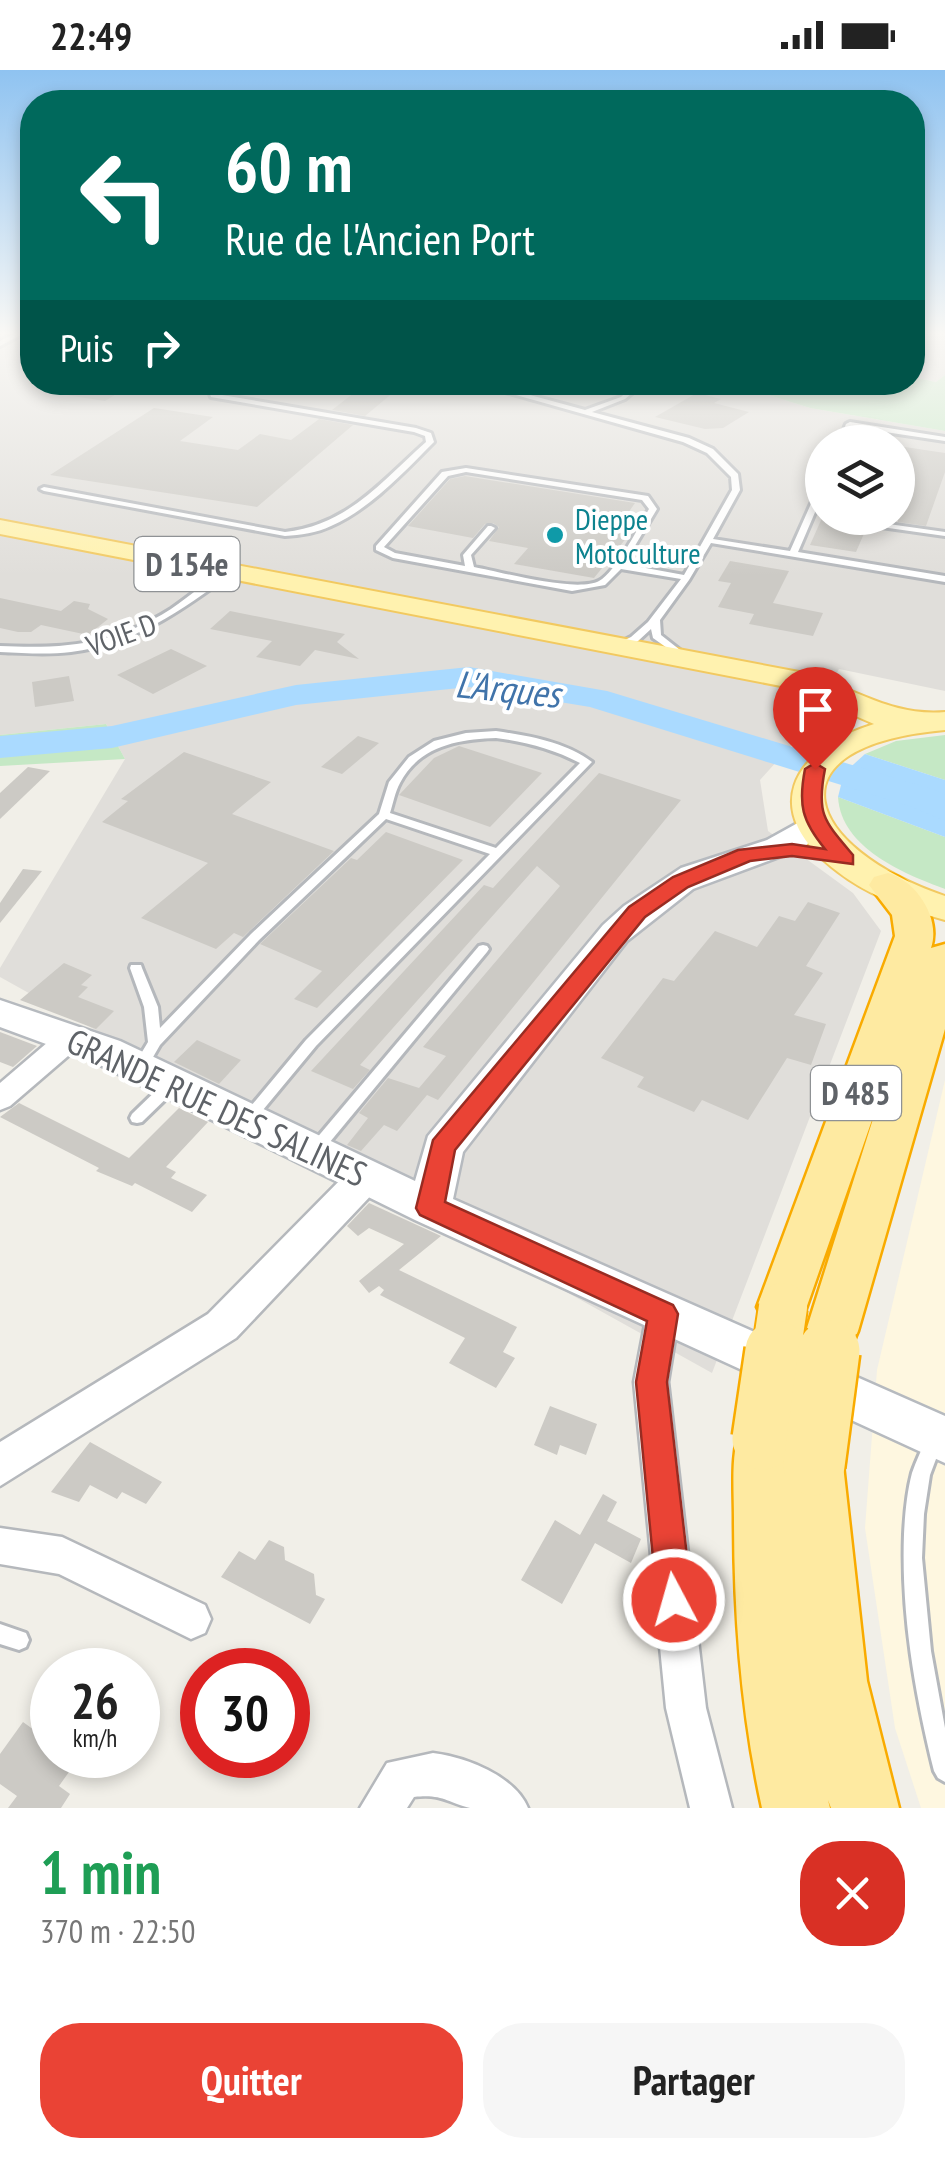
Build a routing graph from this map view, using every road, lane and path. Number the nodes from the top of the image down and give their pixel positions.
1 (315, 413) edge
2 (591, 413) edge
3 (915, 434) edge
4 (945, 439) edge
5 (540, 482) junction
6 (44, 488) dead end
7 (525, 488) dead end
8 (0, 527) edge
9 (491, 528) dead end
10 (805, 528) edge
11 (915, 530) edge
12 (945, 534) edge
13 (706, 540) junction
14 (794, 554) junction
15 (619, 566) junction
16 (470, 570) junction
17 (228, 572) junction
18 (683, 577) junction
19 (945, 579) edge
20 (374, 599) junction
21 (656, 622) junction
22 (616, 646) junction
23 (0, 649) edge
24 (799, 681) junction
25 (945, 721) edge
26 (912, 722) junction
27 (848, 741) junction
28 (812, 811) junction
29 (384, 814) junction
30 (770, 849) junction
31 (497, 852) junction
32 (845, 860) junction
33 (888, 886) junction
34 (945, 908) edge
35 (483, 949) dead end
36 (945, 958) edge
37 (136, 968) dead end
38 (0, 1013) edge
39 (72, 1037) junction
40 (156, 1064) junction
41 (0, 1099) edge
42 (137, 1118) dead end
43 (247, 1120) junction
44 (314, 1152) junction
45 (396, 1190) junction
46 (663, 1314) junction
47 (941, 1438) edge
48 (788, 1452) junction
49 (0, 1466) edge
50 (0, 1546) edge
51 (191, 1620) dead end
52 (945, 1771) edge
53 (382, 1808) edge
54 (507, 1808) edge
55 (711, 1808) edge
56 (796, 1808) edge
57 (865, 1808) edge

1 - 6 lane
2 - 13 lane
3 - 4 lane
5 - 7 lane
5 - 15 lane
5 - 16 lane
8 - 17 main road, D 154e
9 - 16 lane
10 - 14 lane
11 - 12 lane
13 - 14 lane
13 - 18 lane
14 - 19 lane
15 - 16 lane
15 - 18 lane
17 - 20 main road, D 154e
17 - 23 lane, VOIE D
18 - 21 lane
20 - 22 main road, D 154e
20 - 27 main road, D 154e
21 - 22 lane
21 - 24 lane
22 - 24 main road, D 154e
24 - 26 main road, D 154e
25 - 26 main road
26 - 27 main road
27 - 28 main road
28 - 30 main road
28 - 32 main road
29 - 31 lane
29 - 31 lane
29 - 40 lane
30 - 32 main road
30 - 45 main road
31 - 43 lane
32 - 33 main road
33 - 34 main road
33 - 48 highway, D 485, bridge
35 - 44 lane
36 - 48 highway, D 485, bridge
37 - 40 lane
38 - 39 main road, GRANDE RUE DES SALINES
39 - 40 main road, GRANDE RUE DES SALINES
39 - 41 street
40 - 42 lane
40 - 43 main road, GRANDE RUE DES SALINES
43 - 44 main road, GRANDE RUE DES SALINES
44 - 45 main road, GRANDE RUE DES SALINES
45 - 46 main road, GRANDE RUE DES SALINES
45 - 49 street
46 - 47 main road, GRANDE RUE DES SALINES
46 - 55 street
47 - 52 lane
48 - 56 highway, D 485
48 - 57 highway, D 485
50 - 51 street
53 - 54 street

